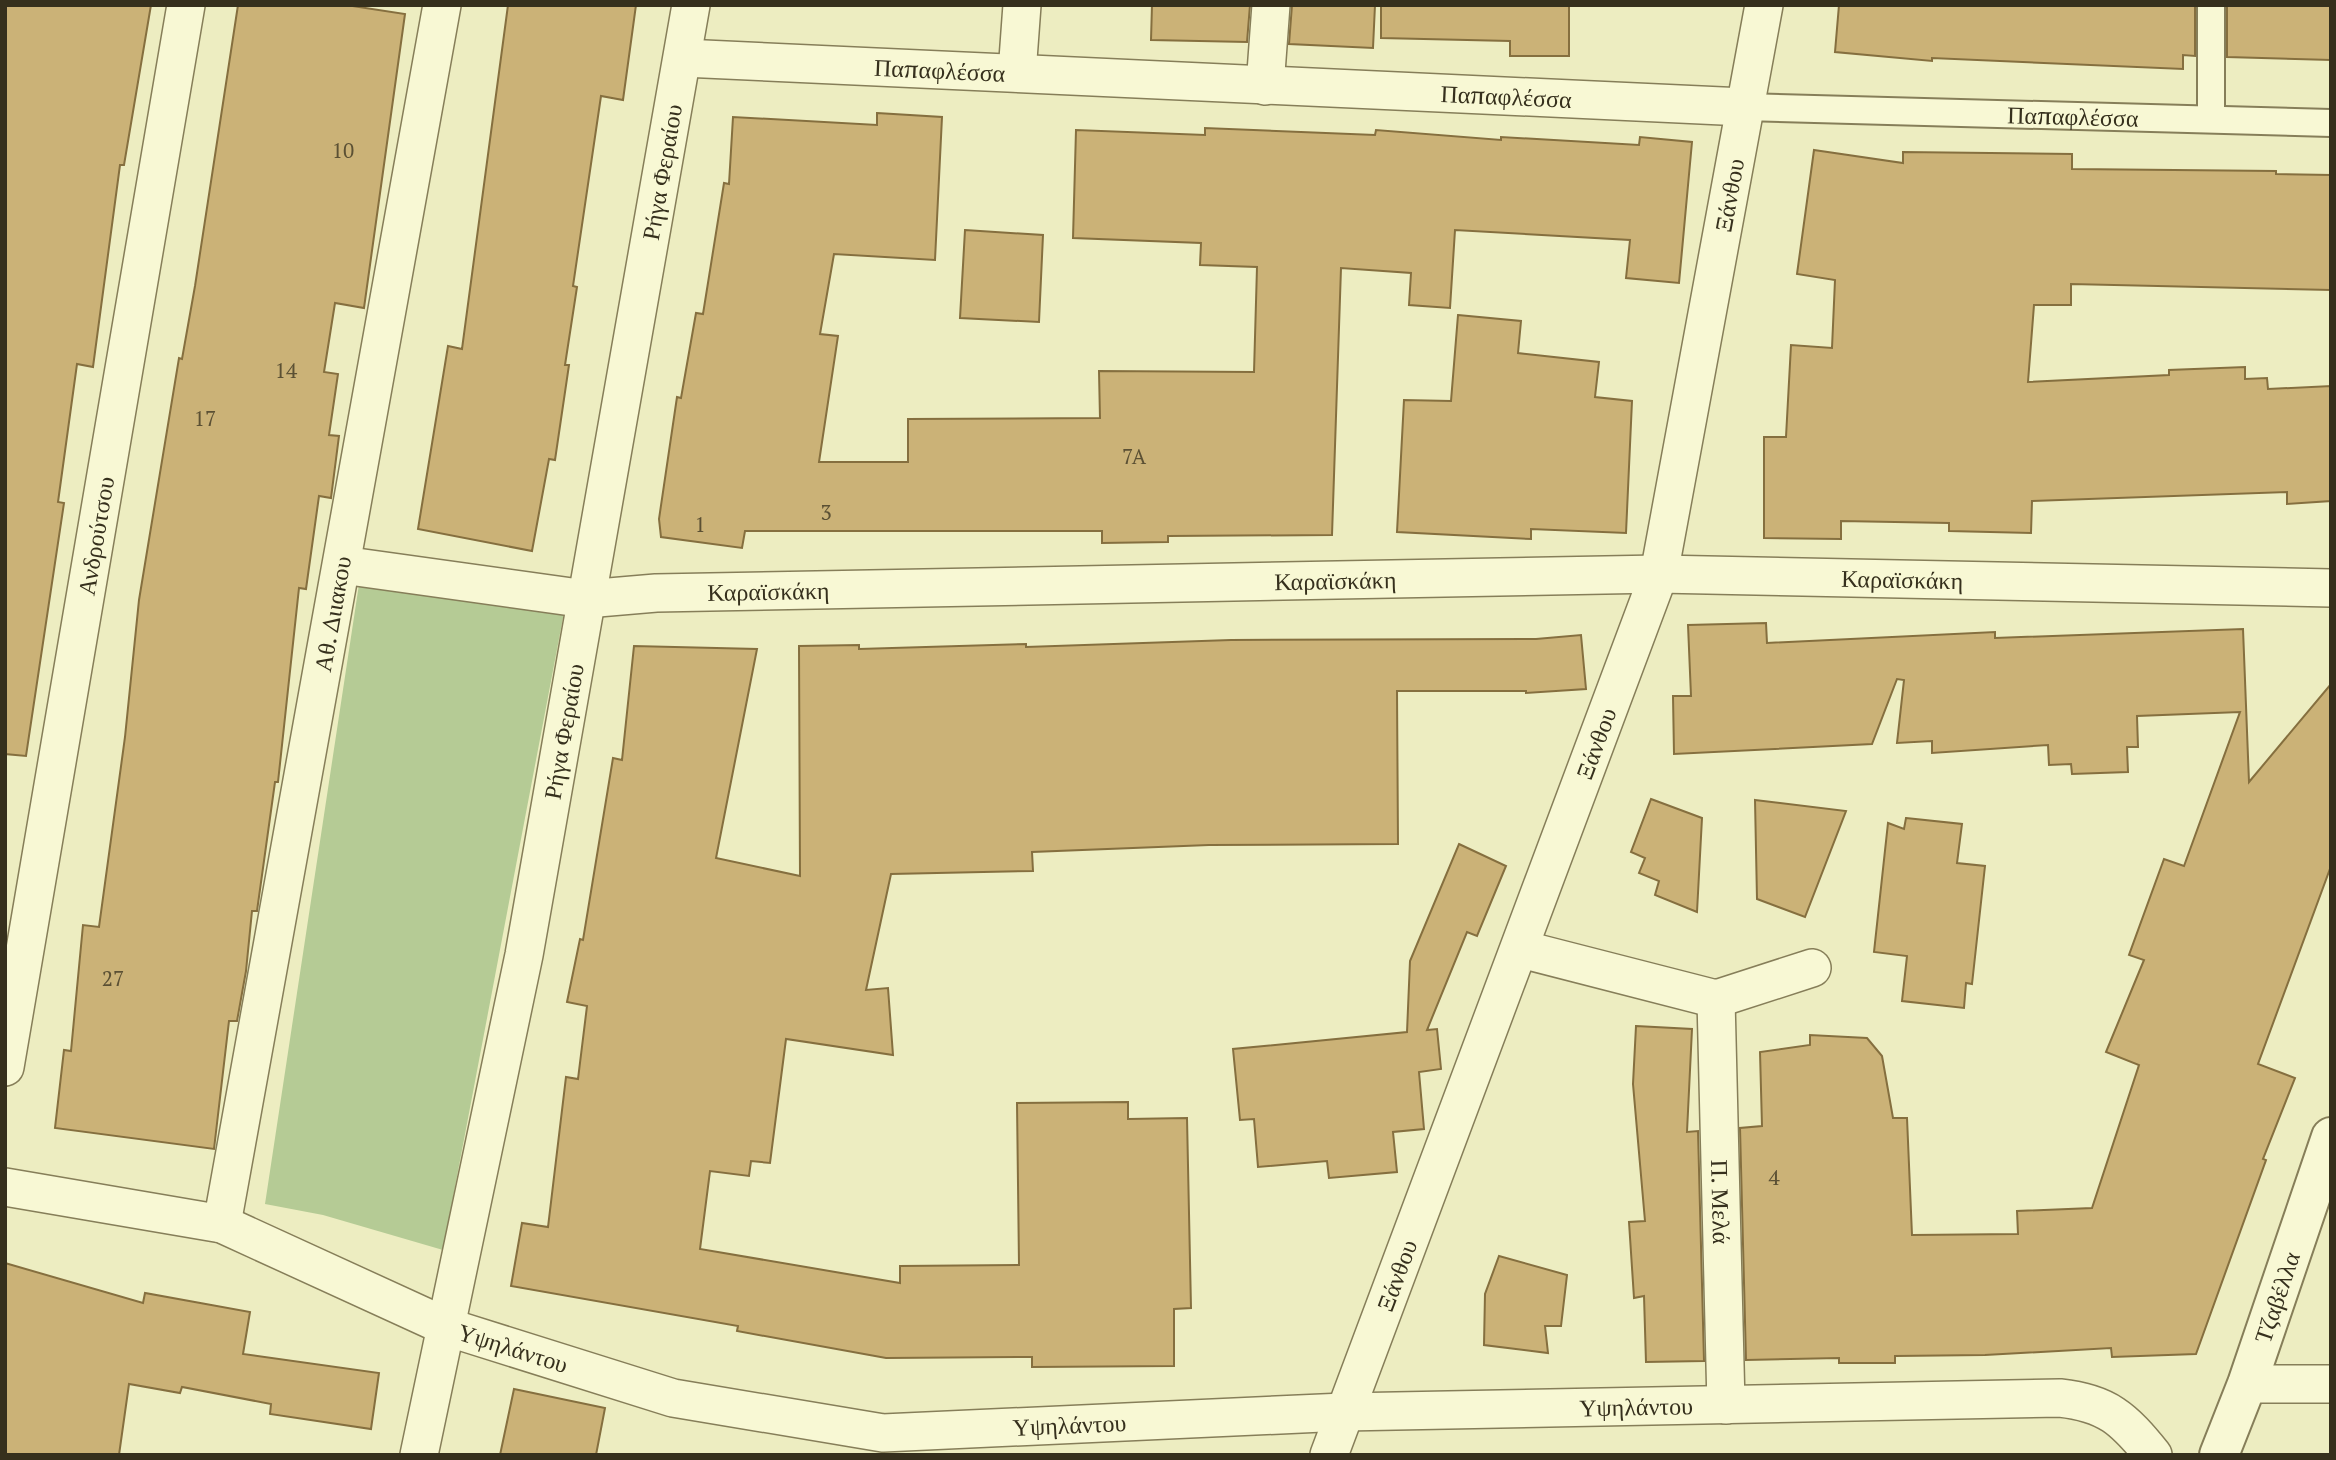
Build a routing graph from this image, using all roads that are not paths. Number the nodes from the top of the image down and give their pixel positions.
1 (186, 5) edge
2 (442, 5) edge
3 (691, 5) edge
4 (1022, 5) edge
5 (1271, 5) edge
6 (1764, 5) edge
7 (2211, 5) edge
8 (683, 58) junction
9 (1017, 73) junction
10 (1265, 86) junction
11 (1744, 107) junction
12 (2211, 119) junction
13 (2331, 123) edge
14 (342, 565) junction
15 (1659, 575) junction
16 (2331, 588) edge
17 (586, 599) junction
18 (1521, 949) junction
19 (1812, 968) dead end
20 (1717, 999) junction
21 (5, 1067) edge
22 (2331, 1137) edge
23 (5, 1187) edge
24 (222, 1224) junction
25 (447, 1327) junction
26 (2247, 1384) junction
27 (2331, 1384) edge
28 (1726, 1405) junction
29 (1344, 1412) junction
30 (419, 1455) edge
31 (1329, 1455) edge
32 (2153, 1455) edge
33 (2218, 1455) edge

1 - 21 street, Ανδρούτσου
2 - 14 street, Αθ. Διιακου
3 - 8 street, Ρήγα Φεραίου
4 - 9 street
5 - 10 street
6 - 11 street, Ξάνθου
7 - 12 street
8 - 9 street, Παπαφλέσσα
8 - 17 street, Ρήγα Φεραίου
9 - 10 street, Παπαφλέσσα
10 - 11 street, Παπαφλέσσα
11 - 12 street, Παπαφλέσσα
11 - 15 street, Ξάνθου
12 - 13 street, Παπαφλέσσα
14 - 17 street, Καραϊσκάκη
14 - 24 street, Αθ. Διιακου
15 - 16 street, Καραϊσκάκη
15 - 17 street, Καραϊσκάκη
15 - 18 street, Ξάνθου
17 - 25 street, Ρήγα Φεραίου
18 - 20 street
18 - 29 street, Ξάνθου
19 - 20 street
20 - 28 street, Π. Μελά
22 - 26 street, Τζαβέλλα
23 - 24 street, Υψηλάντου
24 - 25 street, Υψηλάντου
25 - 29 street, Υψηλάντου
25 - 30 street, Ρήγα Φεραίου
26 - 27 street
26 - 33 street, Τζαβέλλα
28 - 29 street, Υψηλάντου
28 - 32 street, Υψηλάντου
29 - 31 street, Ξάνθου

